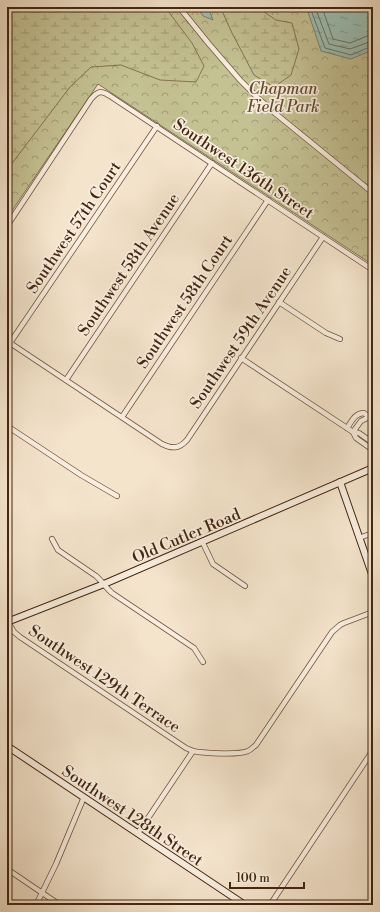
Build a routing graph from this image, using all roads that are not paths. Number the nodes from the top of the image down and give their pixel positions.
1 (179, 7) edge
2 (157, 126) junction
3 (212, 162) junction
4 (373, 193) edge
5 (268, 200) junction
6 (7, 226) edge
7 (323, 237) junction
8 (373, 270) edge
9 (279, 302) junction
10 (340, 339) dead end
11 (9, 342) edge
12 (241, 358) junction
13 (66, 380) junction
14 (122, 417) junction
15 (371, 417) edge
16 (7, 426) edge
17 (347, 428) junction
18 (353, 432) junction
19 (373, 443) edge
20 (372, 449) edge
21 (373, 468) edge
22 (340, 482) junction
23 (117, 496) dead end
24 (373, 534) edge
25 (359, 538) junction
26 (52, 539) dead end
27 (202, 541) junction
28 (373, 577) edge
29 (104, 584) junction
30 (245, 586) dead end
31 (373, 612) edge
32 (8, 622) edge
33 (203, 662) dead end
34 (7, 746) edge
35 (373, 750) edge
36 (193, 751) junction
37 (84, 797) junction
38 (138, 833) junction
39 (7, 869) edge
40 (42, 893) junction
41 (36, 905) edge
42 (60, 905) edge
43 (245, 905) edge
44 (270, 905) edge

1 - 4 street
2 - 3 street, Southwest 136th Street
2 - 6 street, Southwest 136th Street
2 - 11 street, Southwest 57th Court
3 - 5 street, Southwest 136th Street
3 - 13 street, Southwest 58th Avenue
5 - 7 street, Southwest 136th Street
5 - 14 street, Southwest 58th Court
7 - 8 street, Southwest 136th Street
7 - 9 street, Southwest 59th Avenue
9 - 10 street
9 - 12 street, Southwest 59th Avenue
11 - 13 street
12 - 14 street, Southwest 59th Avenue
12 - 17 street
13 - 14 street
15 - 17 street
15 - 18 street
16 - 23 street
17 - 18 street
18 - 19 street
18 - 20 street
21 - 22 main road, Old Cutler Road
22 - 25 main road
22 - 27 main road, Old Cutler Road
24 - 25 street
25 - 28 main road
26 - 29 street
27 - 29 main road, Old Cutler Road
27 - 30 street
29 - 32 main road, Old Cutler Road
29 - 33 street
31 - 36 street
32 - 36 street, Southwest 129th Terrace
34 - 37 main road, Southwest 128th Street
35 - 44 street
36 - 38 street
37 - 38 main road, Southwest 128th Street
37 - 40 street
38 - 43 main road, Southwest 128th Street
39 - 40 street
40 - 41 street
40 - 42 street

